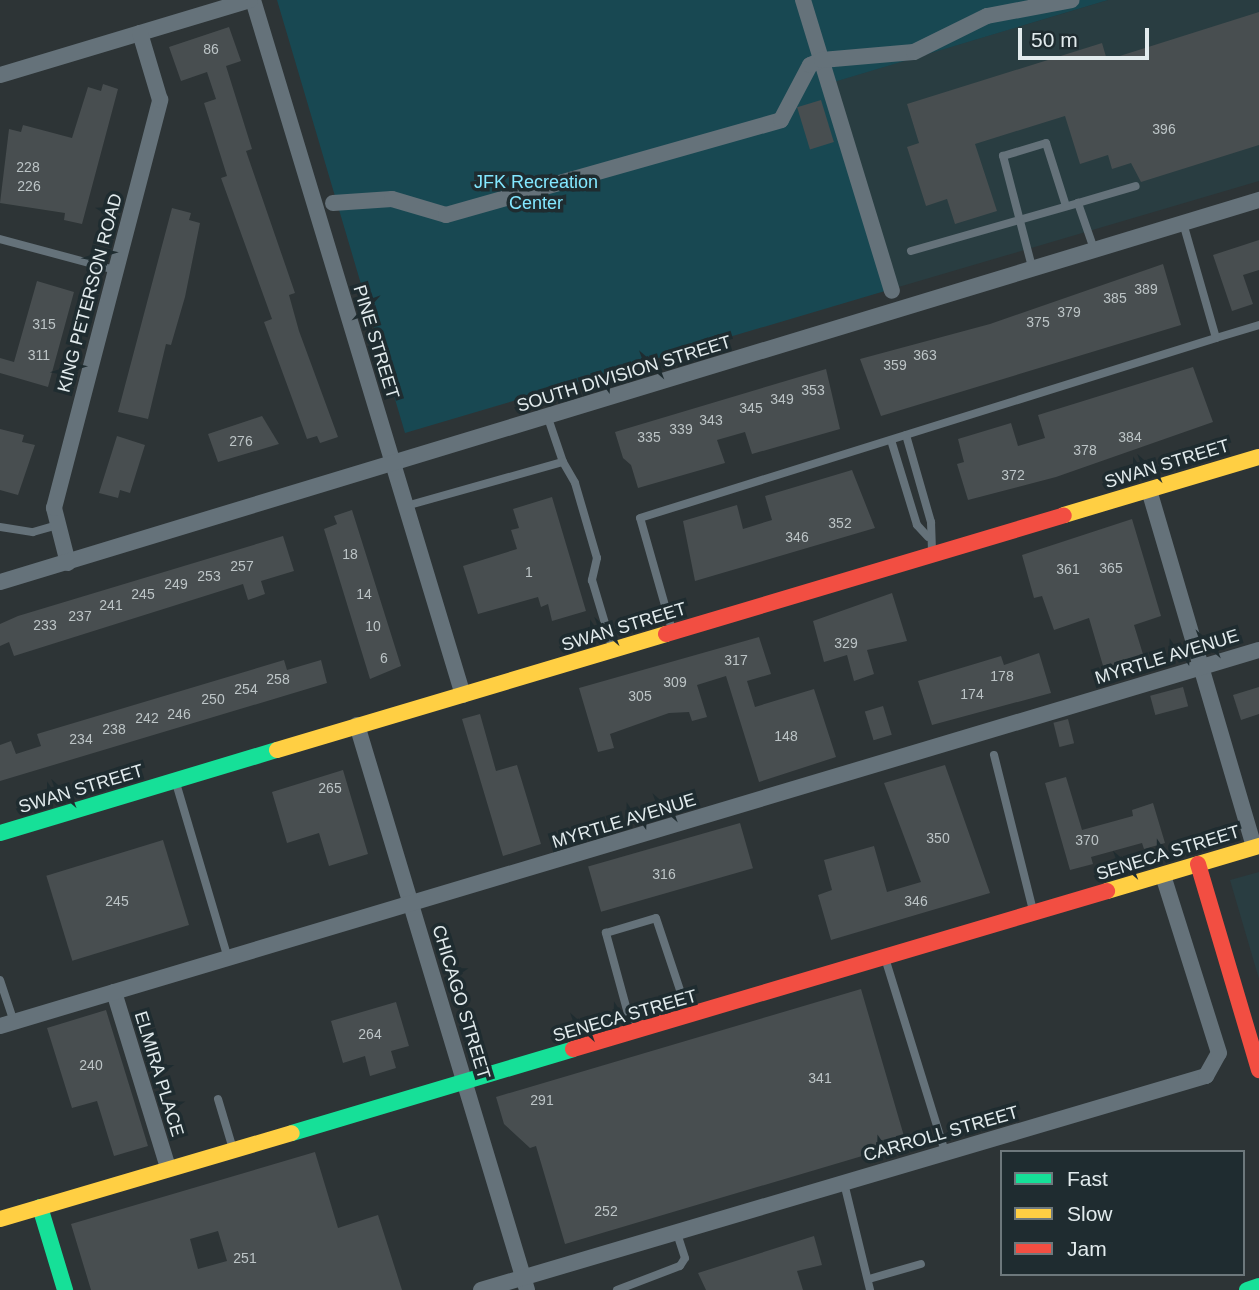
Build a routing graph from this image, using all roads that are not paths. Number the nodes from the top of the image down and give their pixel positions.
1 (251, 0) edge
2 (803, 0) edge
3 (1073, 0) edge
4 (140, 33) junction
5 (822, 60) junction
6 (0, 75) edge
7 (1136, 186) dead end
8 (1259, 200) edge
9 (332, 202) dead end
10 (1078, 203) junction
11 (1066, 206) junction
12 (1022, 218) junction
13 (1183, 223) junction
14 (0, 239) edge
15 (1094, 249) junction
16 (911, 251) dead end
17 (1031, 267) junction
18 (116, 270) junction
19 (892, 291) dead end
20 (1259, 325) edge
21 (1216, 338) junction
22 (548, 418) junction
23 (906, 435) junction
24 (891, 440) junction
25 (1259, 457) edge
26 (563, 462) junction
27 (394, 466) junction
28 (1149, 490) junction
29 (406, 506) junction
30 (58, 525) junction
31 (0, 527) edge
32 (929, 537) junction
33 (933, 554) junction
34 (68, 563) junction
35 (0, 582) edge
36 (673, 633) junction
37 (613, 650) junction
38 (1259, 650) edge
39 (1201, 668) junction
40 (463, 695) junction
41 (358, 725) junction
42 (994, 755) dead end
43 (175, 780) junction
44 (0, 833) edge
45 (1257, 846) edge
46 (1198, 864) junction
47 (1163, 874) junction
48 (412, 904) junction
49 (1034, 913) junction
50 (228, 958) junction
51 (885, 958) junction
52 (0, 980) edge
53 (114, 992) junction
54 (689, 1017) junction
55 (7, 1024) edge
56 (634, 1033) junction
57 (1259, 1070) edge
58 (465, 1082) junction
59 (218, 1099) dead end
60 (233, 1149) junction
61 (945, 1152) junction
62 (168, 1168) junction
63 (844, 1182) junction
64 (40, 1207) junction
65 (0, 1219) edge
66 (677, 1233) junction
67 (921, 1264) dead end
68 (869, 1279) junction
69 (525, 1284) edge
70 (1259, 1286) edge
71 (65, 1290) edge
72 (481, 1290) edge
73 (618, 1290) edge
74 (870, 1290) edge
75 (1247, 1290) edge

1 - 4 street
1 - 27 street, PINE STREET
2 - 5 street
3 - 5 street
4 - 6 street
4 - 18 street, KING PETERSON ROAD
5 - 9 street
5 - 19 street
7 - 10 lane
8 - 13 street, SOUTH DIVISION STREET
10 - 11 lane
10 - 15 lane
11 - 12 lane
11 - 12 lane
12 - 16 lane
12 - 17 lane
13 - 15 street, SOUTH DIVISION STREET
13 - 21 lane
14 - 18 lane
15 - 17 street, SOUTH DIVISION STREET
17 - 22 street, SOUTH DIVISION STREET
18 - 30 street, KING PETERSON ROAD
20 - 21 lane
21 - 23 lane
22 - 26 lane
22 - 27 street, SOUTH DIVISION STREET
23 - 24 lane
23 - 32 lane
24 - 32 lane
24 - 36 lane
25 - 28 main road, SWAN STREET
26 - 29 lane
26 - 37 lane
27 - 29 street, PINE STREET
27 - 34 street, SOUTH DIVISION STREET
28 - 33 main road, SWAN STREET
28 - 39 street
29 - 40 street, PINE STREET
30 - 31 lane
30 - 34 street, KING PETERSON ROAD
32 - 33 lane
33 - 36 main road, SWAN STREET
34 - 35 street, SOUTH DIVISION STREET
36 - 37 main road, SWAN STREET
37 - 40 main road, SWAN STREET
38 - 39 street, MYRTLE AVENUE
39 - 45 street
39 - 48 street, MYRTLE AVENUE
40 - 41 main road, SWAN STREET
41 - 43 main road, SWAN STREET
41 - 48 street, CHICAGO STREET
42 - 49 lane
43 - 44 main road, SWAN STREET
43 - 50 lane
45 - 46 main road, SENECA STREET
46 - 47 main road, SENECA STREET
46 - 57 main road
47 - 49 main road, SENECA STREET
47 - 61 street, CARROLL STREET
48 - 50 street, MYRTLE AVENUE
48 - 58 street, CHICAGO STREET
49 - 51 main road, SENECA STREET
50 - 53 street, MYRTLE AVENUE
51 - 54 main road, SENECA STREET
51 - 61 lane
52 - 55 lane
53 - 55 street, MYRTLE AVENUE
53 - 62 street, ELMIRA PLACE
54 - 56 main road, SENECA STREET
54 - 56 lane
56 - 58 main road, SENECA STREET
58 - 60 main road, SENECA STREET
58 - 69 street, CHICAGO STREET
59 - 60 lane
60 - 62 main road, SENECA STREET
61 - 63 street, CARROLL STREET
62 - 64 main road, SENECA STREET
63 - 66 street, CARROLL STREET
63 - 68 lane
64 - 65 main road, SENECA STREET
64 - 71 main road
66 - 69 street, CARROLL STREET
66 - 73 lane
67 - 68 lane
68 - 74 lane
69 - 72 street, CARROLL STREET
70 - 75 main road

